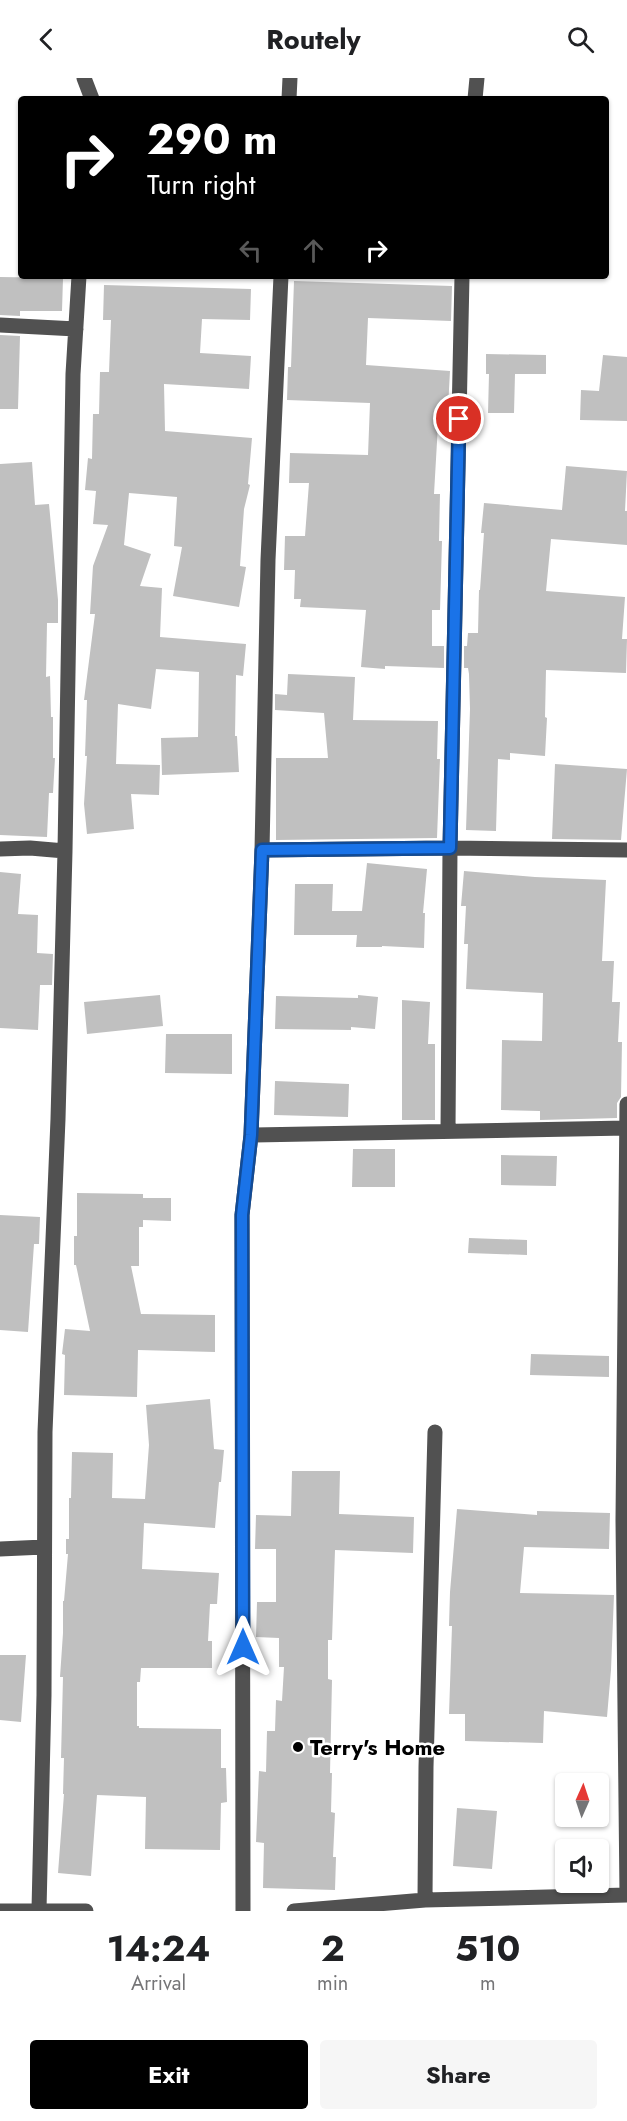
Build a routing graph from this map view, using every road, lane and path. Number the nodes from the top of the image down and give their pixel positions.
1 (84, 78) edge
2 (290, 78) edge
3 (477, 78) edge
4 (91, 96) edge
5 (289, 96) edge
6 (475, 96) edge
7 (79, 279) edge
8 (281, 279) edge
9 (462, 279) edge
10 (0, 326) edge
11 (76, 329) junction
12 (450, 848) junction
13 (0, 849) edge
14 (262, 850) junction
15 (627, 850) edge
16 (65, 851) junction
17 (627, 1104) edge
18 (626, 1128) edge
19 (448, 1131) junction
20 (251, 1135) junction
21 (435, 1432) dead end
22 (625, 1520) edge
23 (44, 1547) junction
24 (0, 1549) edge
25 (627, 1895) edge
26 (425, 1900) junction
27 (39, 1910) edge
28 (0, 1911) edge
29 (87, 1911) edge
30 (243, 1911) edge
31 (294, 1911) edge

1 - 4 street
2 - 5 street
3 - 6 street
7 - 11 street
8 - 14 street
9 - 12 street
10 - 11 street
11 - 16 street
12 - 14 street
12 - 15 street
12 - 19 street
13 - 16 street
14 - 20 street
16 - 23 street
17 - 18 street
18 - 19 street
18 - 22 street
19 - 20 street
20 - 30 street
21 - 26 street
22 - 25 street
23 - 24 street
23 - 27 street
25 - 26 street
26 - 31 street
27 - 28 street
27 - 29 street

